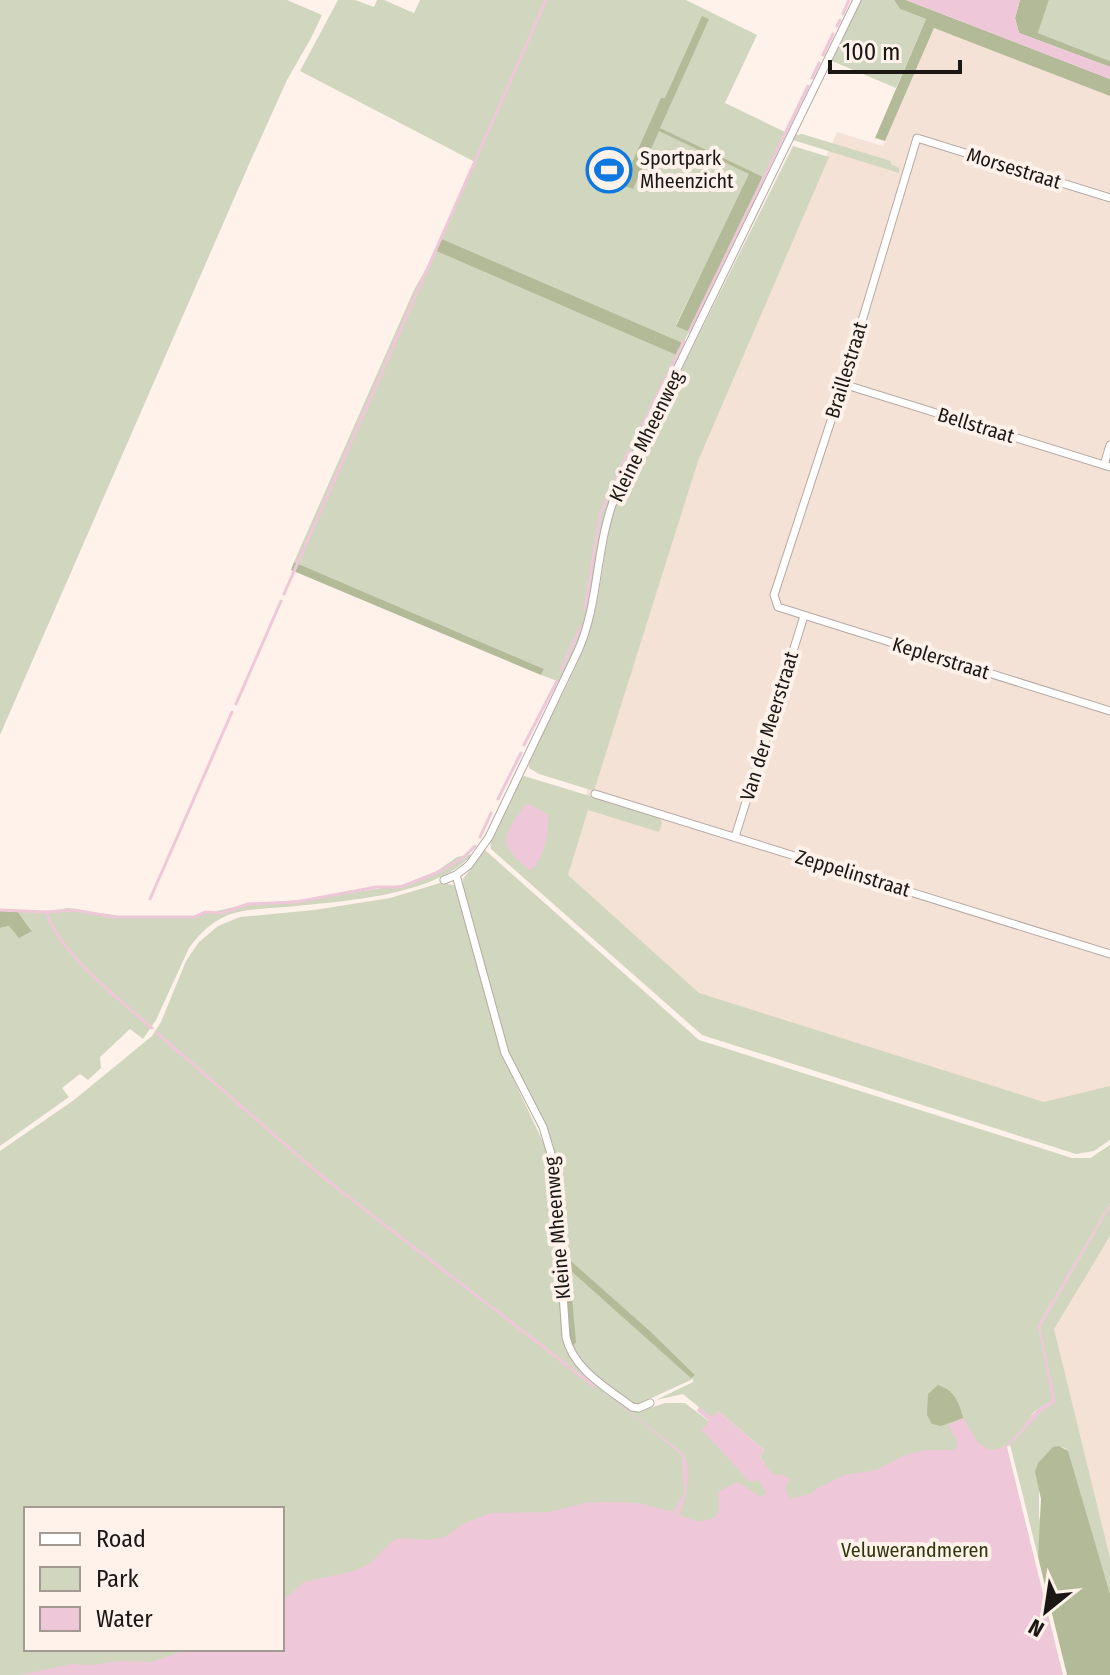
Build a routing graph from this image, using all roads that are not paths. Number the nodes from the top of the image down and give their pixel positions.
1 (857, 0) edge
2 (917, 138) joint
3 (1110, 198) edge
4 (843, 384) junction
5 (1110, 445) edge
6 (1107, 466) edge
7 (774, 601) joint
8 (804, 616) junction
9 (1110, 711) edge
10 (595, 794) dead end
11 (735, 837) junction
12 (456, 875) junction
13 (444, 880) dead end
14 (1110, 954) edge
15 (650, 1403) dead end

1 - 12 street, Kleine Mheenweg
2 - 3 street, Morsestraat
2 - 4 street, Braillestraat
4 - 6 street, Bellstraat
4 - 7 street, Braillestraat
5 - 6 street
7 - 8 street, Keplerstraat
8 - 9 street, Keplerstraat
8 - 11 street, Van der Meerstraat
10 - 11 street, Zeppelinstraat
11 - 14 street, Zeppelinstraat
12 - 13 street, Kleine Mheenweg
12 - 15 street, Kleine Mheenweg

